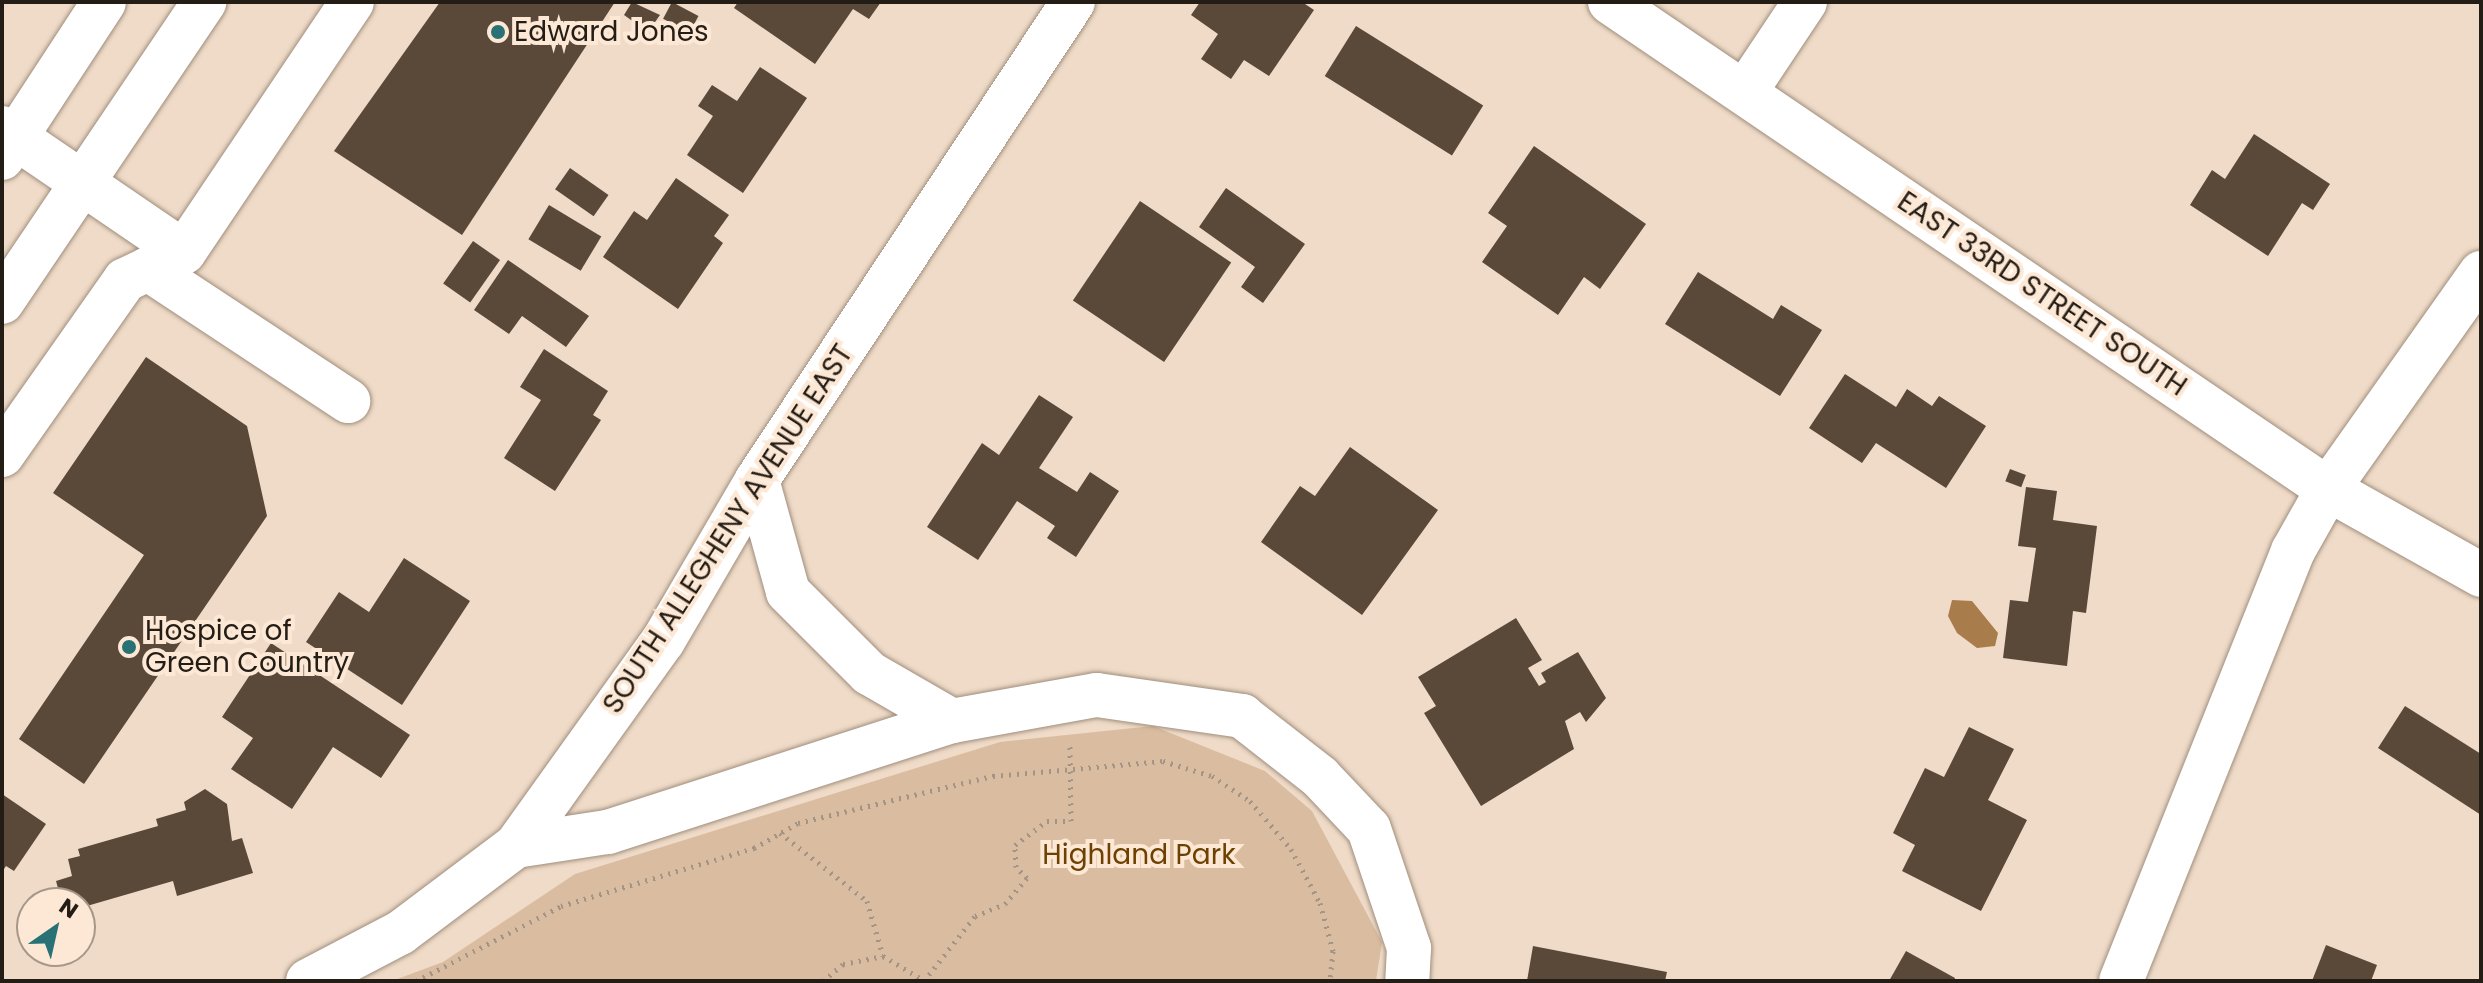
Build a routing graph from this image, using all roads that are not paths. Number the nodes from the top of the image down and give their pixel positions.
1 (104, 2) edge
2 (204, 2) edge
3 (352, 2) edge
4 (1073, 2) edge
5 (1610, 2) edge
6 (1805, 2) edge
7 (1745, 92) junction
8 (7, 141) edge
9 (81, 182) junction
10 (166, 261) junction
11 (2481, 273) edge
12 (2, 302) edge
13 (348, 401) dead end
14 (2, 455) edge
15 (757, 480) junction
16 (2328, 489) junction
17 (2481, 575) edge
18 (952, 721) junction
19 (516, 846) junction
20 (308, 981) edge
21 (1407, 981) edge
22 (2121, 981) edge

1 - 8 street
2 - 9 street
3 - 10 street
4 - 15 street, SOUTH ALLEGHENY AVENUE EAST
5 - 7 street, EAST 33RD STREET SOUTH
6 - 7 street
7 - 16 street, EAST 33RD STREET SOUTH
8 - 9 street
9 - 10 street
9 - 12 street
10 - 13 street
10 - 14 street
11 - 16 street
15 - 18 street
15 - 19 street, SOUTH ALLEGHENY AVENUE EAST
16 - 17 street, EAST 33RD STREET SOUTH
16 - 22 street
18 - 19 street
18 - 21 street
19 - 20 street, SOUTH ALLEGHENY AVENUE EAST

